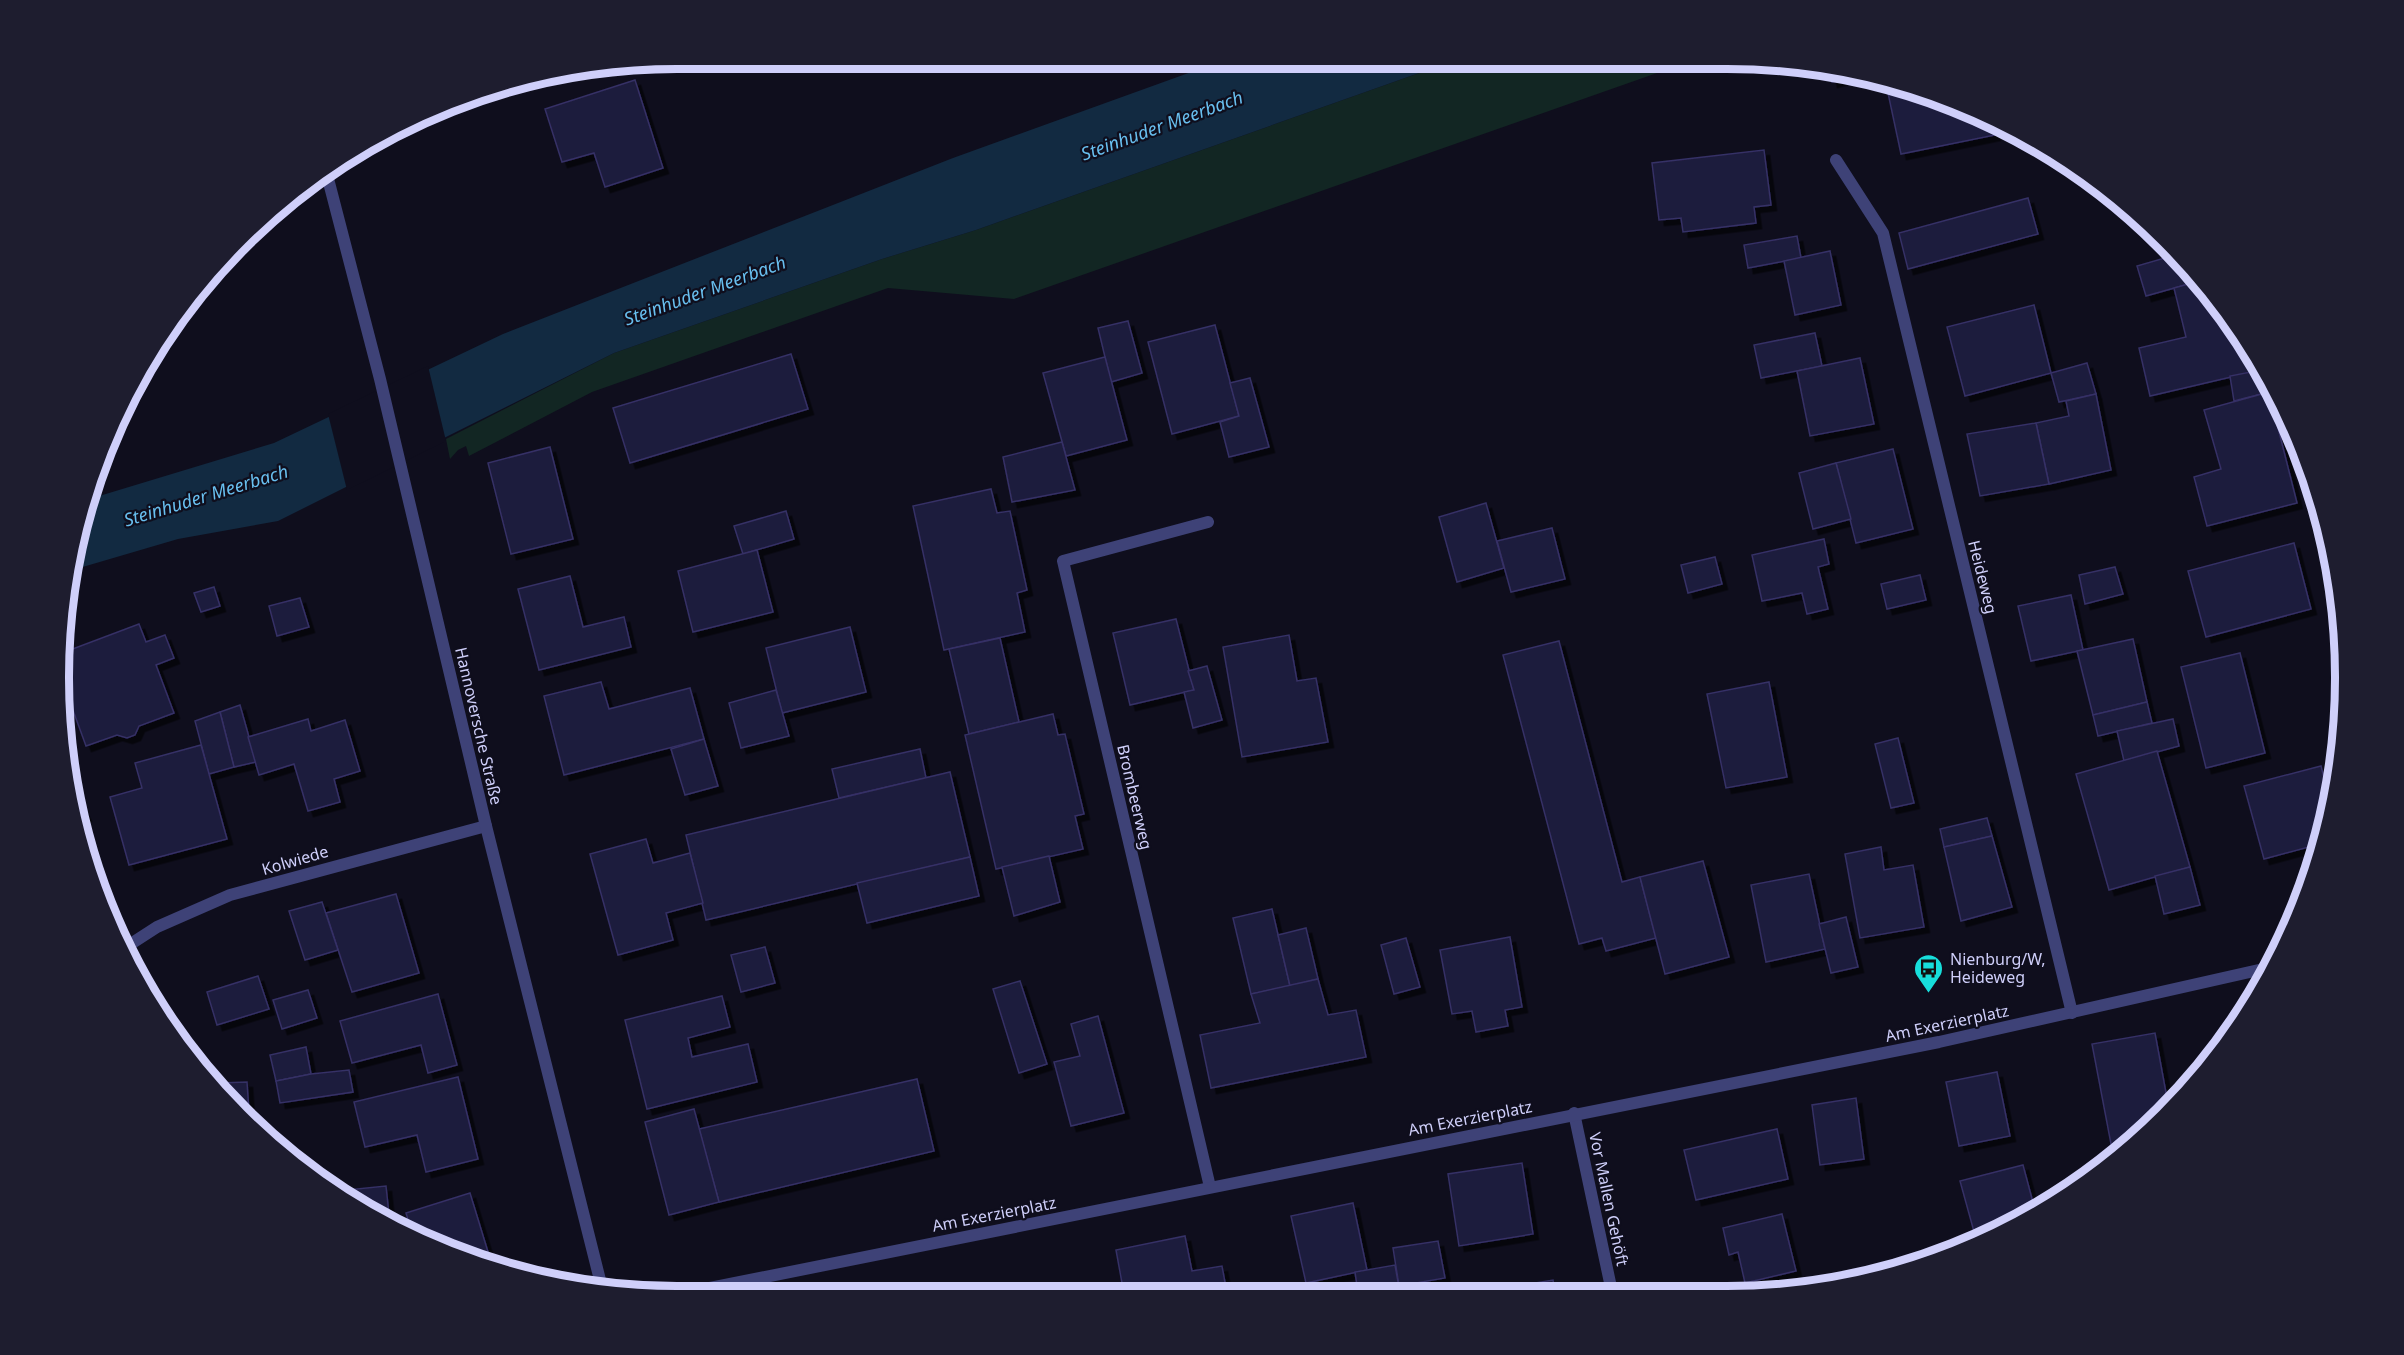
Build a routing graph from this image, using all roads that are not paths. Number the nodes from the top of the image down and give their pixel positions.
1 (1836, 160) dead end
2 (328, 180) edge
3 (1208, 522) dead end
4 (486, 826) junction
5 (131, 944) edge
6 (2260, 970) edge
7 (2072, 1013) junction
8 (1574, 1113) junction
9 (1210, 1187) junction
10 (600, 1281) edge
11 (720, 1286) edge
12 (1611, 1286) edge

1 - 7 street, Heideweg
2 - 4 street, Hannoversche Straße
3 - 9 street, Brombeerweg
4 - 5 street, Kolwiede
4 - 10 street, Hannoversche Straße
6 - 7 street, Am Exerzierplatz
7 - 8 street, Am Exerzierplatz
8 - 9 street, Am Exerzierplatz
8 - 12 street, Vor Mallen Gehöft
9 - 11 street, Am Exerzierplatz

